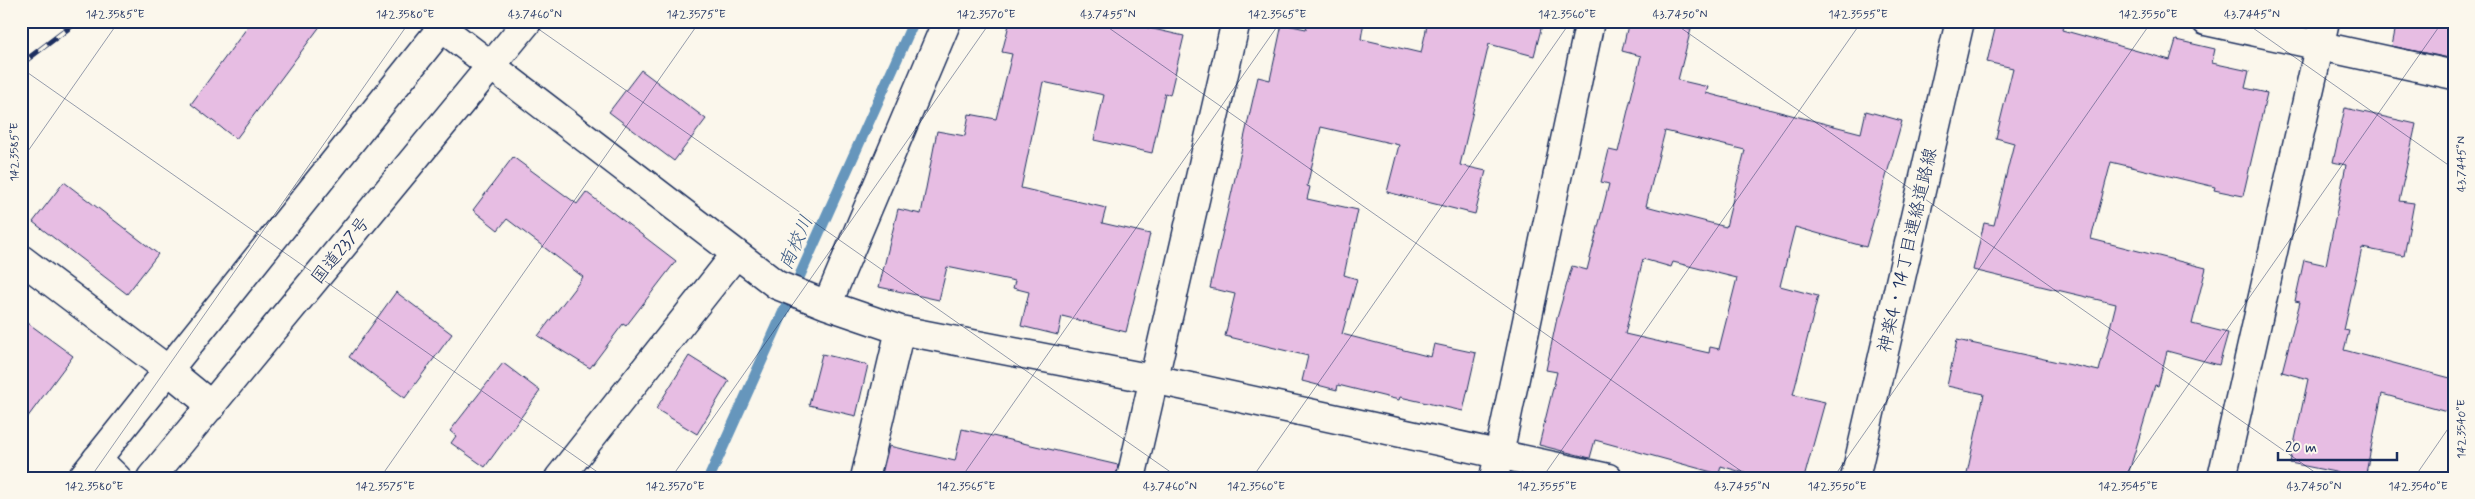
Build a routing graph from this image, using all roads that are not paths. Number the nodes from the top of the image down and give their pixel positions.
1 (528, 21) edge
2 (947, 21) edge
3 (1236, 21) edge
4 (1590, 21) edge
5 (1960, 21) edge
6 (2206, 21) edge
7 (444, 24) edge
8 (2322, 33) edge
9 (492, 66) junction
10 (2454, 75) edge
11 (736, 254) junction
12 (21, 259) edge
13 (821, 302) junction
14 (900, 330) junction
15 (168, 370) junction
16 (1154, 379) junction
17 (212, 406) junction
18 (1497, 465) edge
19 (90, 468) edge
20 (118, 478) edge
21 (151, 478) edge
22 (559, 478) edge
23 (865, 478) edge
24 (1131, 478) edge
25 (1608, 478) edge
26 (1855, 478) edge
27 (2222, 478) edge

1 - 9 main road, 国道237号
2 - 13 main road
3 - 16 main road
4 - 18 main road
5 - 26 main road, 神楽4・14丁目連絡道路線
6 - 8 main road
7 - 9 main road
7 - 15 main road
8 - 10 main road
8 - 27 main road
9 - 11 main road
9 - 17 main road, 国道237号
11 - 13 main road
11 - 22 main road
12 - 15 main road
13 - 14 main road
14 - 16 main road
14 - 23 main road
15 - 17 main road
15 - 19 main road
16 - 18 main road
16 - 24 main road
17 - 21 main road, 国道237号
18 - 25 main road
19 - 20 main road

